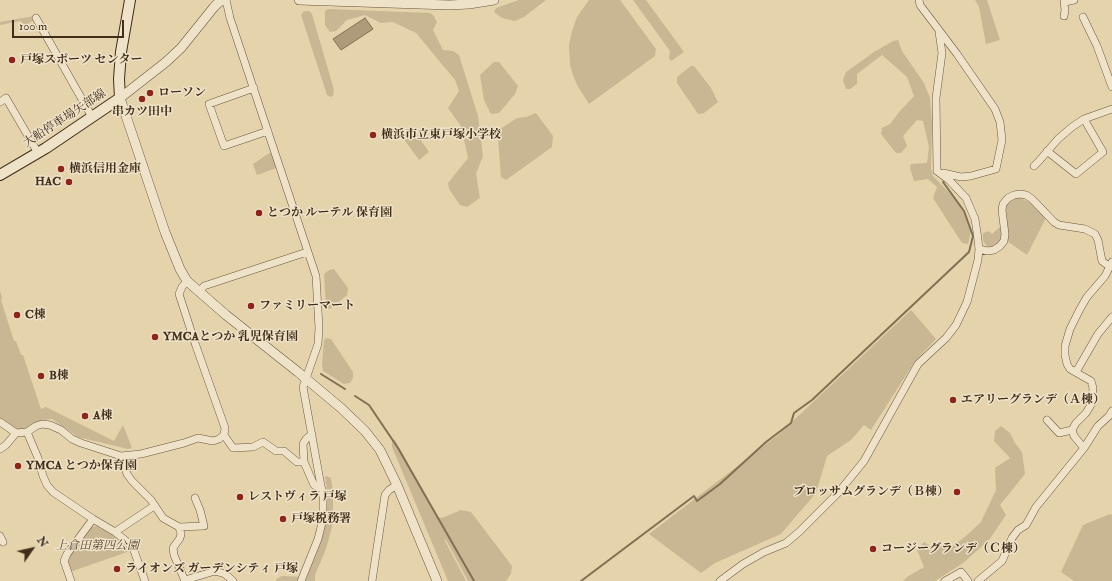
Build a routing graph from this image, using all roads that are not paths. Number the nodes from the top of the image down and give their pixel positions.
1 (130, 0) edge
2 (225, 0) edge
3 (299, 0) edge
4 (494, 0) edge
5 (918, 0) edge
6 (1074, 0) edge
7 (1065, 1) edge
8 (1064, 16) dead end
9 (1083, 17) dead end
10 (36, 18) dead end
11 (939, 30) junction
12 (1112, 87) edge
13 (254, 88) junction
14 (120, 98) junction
15 (0, 102) edge
16 (1112, 110) edge
17 (92, 118) junction
18 (1084, 119) junction
19 (268, 130) junction
20 (1047, 151) junction
21 (38, 153) junction
22 (1034, 166) dead end
23 (937, 171) junction
24 (0, 175) edge
25 (979, 250) junction
26 (307, 252) junction
27 (1111, 264) edge
28 (187, 281) junction
29 (199, 292) junction
30 (1112, 317) edge
31 (1076, 372) junction
32 (305, 378) junction
33 (1112, 411) edge
34 (1047, 420) dead end
35 (0, 422) edge
36 (1072, 430) junction
37 (27, 432) junction
38 (16, 433) junction
39 (312, 434) junction
40 (224, 435) junction
41 (1084, 448) junction
42 (0, 449) edge
43 (121, 456) junction
44 (304, 462) junction
45 (397, 485) junction
46 (322, 489) junction
47 (195, 498) dead end
48 (154, 506) junction
49 (93, 519) junction
50 (179, 527) junction
51 (115, 532) junction
52 (71, 581) edge
53 (145, 581) edge
54 (185, 581) edge
55 (233, 581) edge
56 (301, 581) edge
57 (372, 581) edge
58 (438, 581) edge
59 (720, 581) edge
60 (945, 581) edge
61 (968, 581) edge
62 (978, 581) edge

1 - 14 main road, 大船停車場矢部線
2 - 13 street
2 - 14 street
3 - 4 street
5 - 11 street
6 - 7 street
7 - 8 street
9 - 12 street
10 - 17 street
11 - 23 street
11 - 23 street
13 - 19 street
13 - 19 street
14 - 17 main road, 大船停車場矢部線
14 - 28 street
15 - 21 street
16 - 18 street
17 - 21 main road, 大船停車場矢部線
18 - 20 street
18 - 20 street
19 - 26 street
20 - 22 street
21 - 24 main road, 大船停車場矢部線
23 - 25 street
25 - 27 street
25 - 59 street
26 - 29 street
26 - 32 street
27 - 31 street
28 - 29 street
28 - 40 street
29 - 32 street
30 - 31 street
31 - 36 street
32 - 39 street
32 - 45 street
33 - 41 street
34 - 36 street
35 - 38 street
36 - 41 street
37 - 38 street
37 - 43 street
37 - 49 street
38 - 42 street
39 - 44 street
39 - 46 street
40 - 43 street
40 - 44 street
41 - 62 street
43 - 48 street
44 - 46 street
45 - 57 street
45 - 58 street
46 - 56 street
47 - 50 street
48 - 50 street
48 - 51 street
49 - 51 street
49 - 52 street
50 - 54 street
51 - 53 street
54 - 55 street
60 - 61 street

